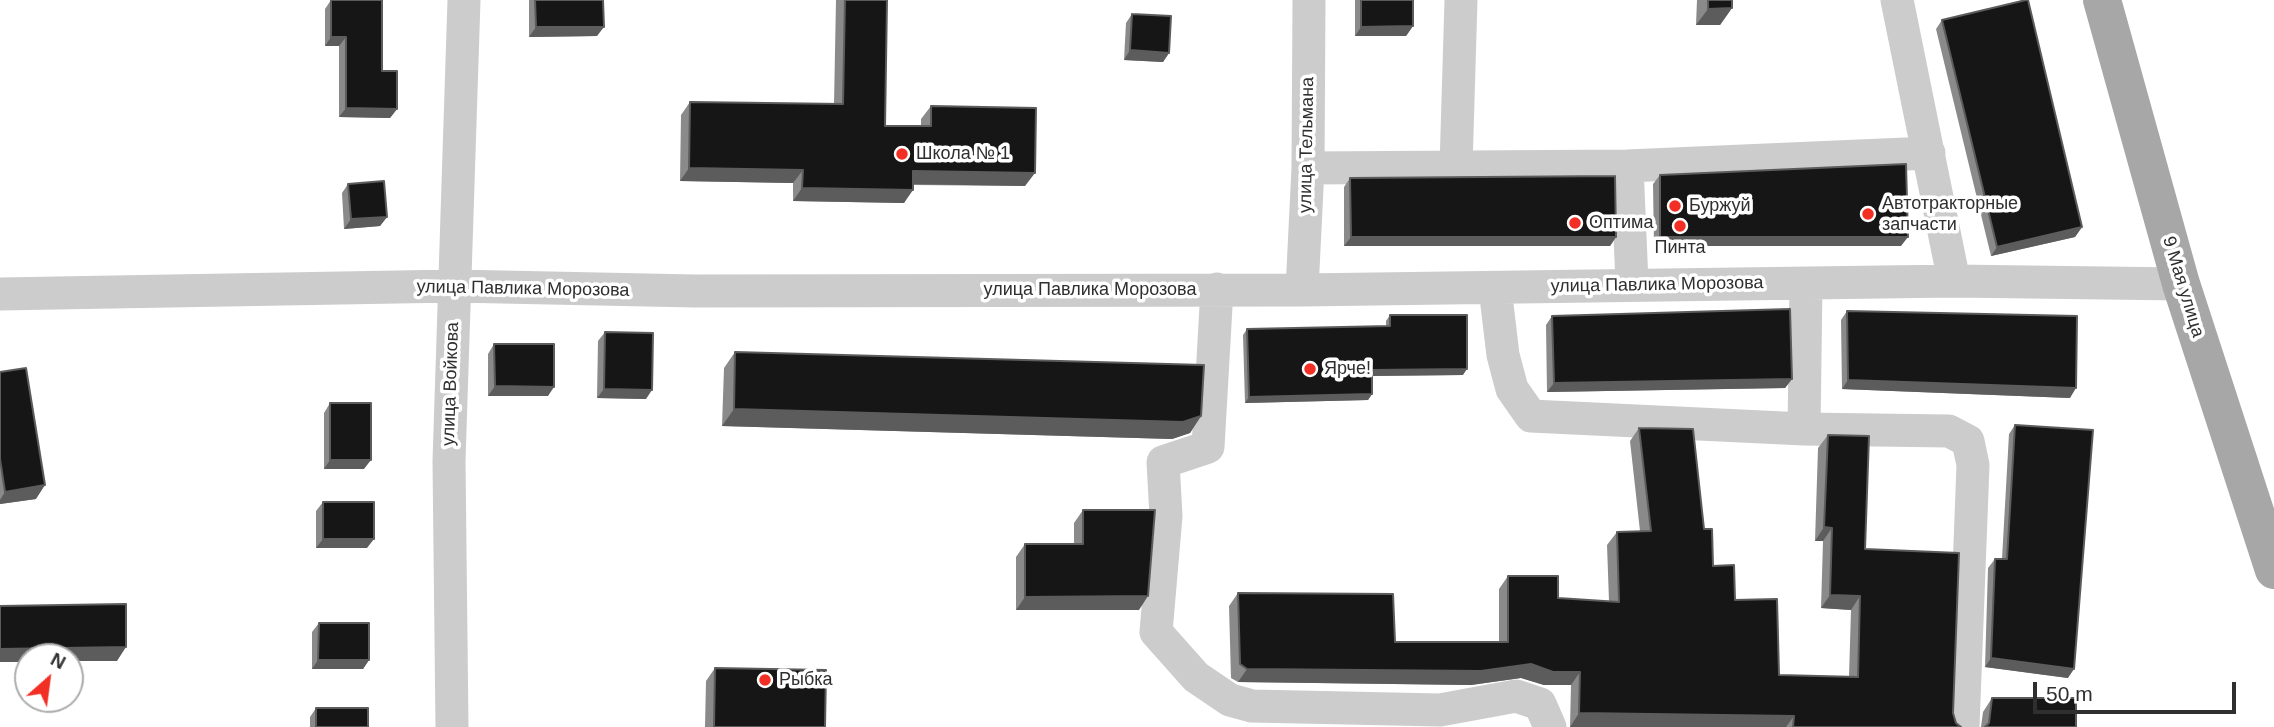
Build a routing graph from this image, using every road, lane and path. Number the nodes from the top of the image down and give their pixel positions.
1 (464, 0) edge
2 (1309, 0) edge
3 (1461, 0) edge
4 (1897, 0) edge
5 (2102, 0) edge
6 (1929, 153) junction
7 (1628, 166) junction
8 (1456, 167) junction
9 (1308, 168) junction
10 (1954, 281) junction
11 (1632, 284) junction
12 (1806, 284) junction
13 (2181, 284) junction
14 (454, 286) junction
15 (1495, 288) junction
16 (1217, 289) junction
17 (1302, 290) junction
18 (0, 294) edge
19 (1804, 429) junction
20 (2274, 570) edge
21 (452, 727) edge
22 (1550, 727) edge
23 (1963, 727) edge

1 - 14 street, улица Войкова
2 - 9 street, улица Тельмана
3 - 8 street
4 - 6 street
5 - 13 main road, 9 Мая улица
6 - 7 street
6 - 10 street
7 - 8 street
7 - 11 street
8 - 9 street
9 - 17 street, улица Тельмана
10 - 12 street, улица Павлика Морозова
10 - 13 street, улица Павлика Морозова
11 - 12 street, улица Павлика Морозова
11 - 15 street, улица Павлика Морозова
12 - 19 street
13 - 20 main road, 9 Мая улица
14 - 16 street, улица Павлика Морозова
14 - 18 street, улица Павлика Морозова
14 - 21 street, улица Войкова
15 - 17 street, улица Павлика Морозова
15 - 19 street
16 - 17 street, улица Павлика Морозова
16 - 22 street
19 - 23 street

